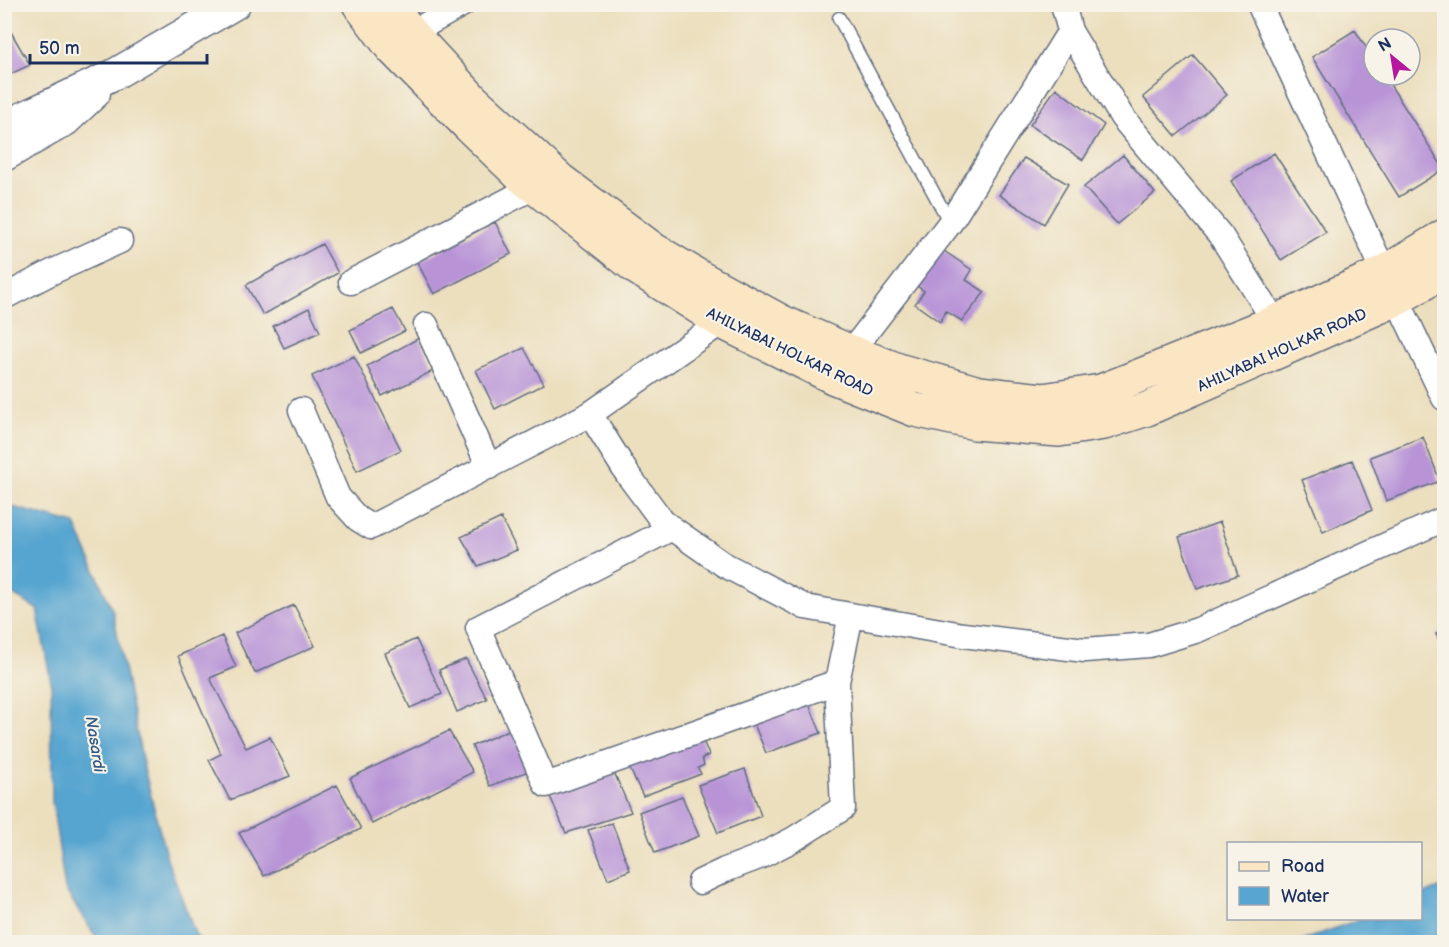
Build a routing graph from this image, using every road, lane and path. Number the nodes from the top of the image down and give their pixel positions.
1 (235, 4) edge
2 (359, 4) edge
3 (390, 4) edge
4 (463, 4) edge
5 (1063, 4) edge
6 (1259, 4) edge
7 (839, 18) dead end
8 (1070, 31) junction
9 (402, 40) junction
10 (115, 74) junction
11 (4, 126) edge
12 (4, 156) edge
13 (534, 187) junction
14 (950, 223) junction
15 (1444, 236) edge
16 (120, 241) dead end
17 (1444, 271) edge
18 (351, 282) dead end
19 (1391, 286) junction
20 (4, 297) edge
21 (1275, 321) junction
22 (722, 322) junction
23 (426, 325) dead end
24 (851, 352) junction
25 (1444, 398) edge
26 (301, 410) dead end
27 (590, 414) junction
28 (489, 467) junction
29 (1444, 519) edge
30 (672, 528) junction
31 (851, 615) junction
32 (837, 682) junction
33 (700, 882) dead end

1 - 10 street
2 - 9 main road, AHILYABAI HOLKAR ROAD
3 - 9 main road, AHILYABAI HOLKAR ROAD
4 - 9 street
5 - 8 street
6 - 19 street
7 - 14 lane
8 - 14 street
8 - 21 street
9 - 13 main road, AHILYABAI HOLKAR ROAD
9 - 24 main road, AHILYABAI HOLKAR ROAD
10 - 11 street
10 - 12 street
13 - 18 street
13 - 22 main road, AHILYABAI HOLKAR ROAD
14 - 24 street
15 - 19 main road, AHILYABAI HOLKAR ROAD
16 - 20 street
17 - 19 main road, AHILYABAI HOLKAR ROAD
19 - 21 main road, AHILYABAI HOLKAR ROAD
19 - 22 main road, AHILYABAI HOLKAR ROAD
19 - 25 street
21 - 24 main road, AHILYABAI HOLKAR ROAD
22 - 27 street
23 - 28 street
26 - 28 street
27 - 28 street
27 - 30 street
29 - 31 street
30 - 31 street
30 - 32 street
31 - 32 street
32 - 33 street

